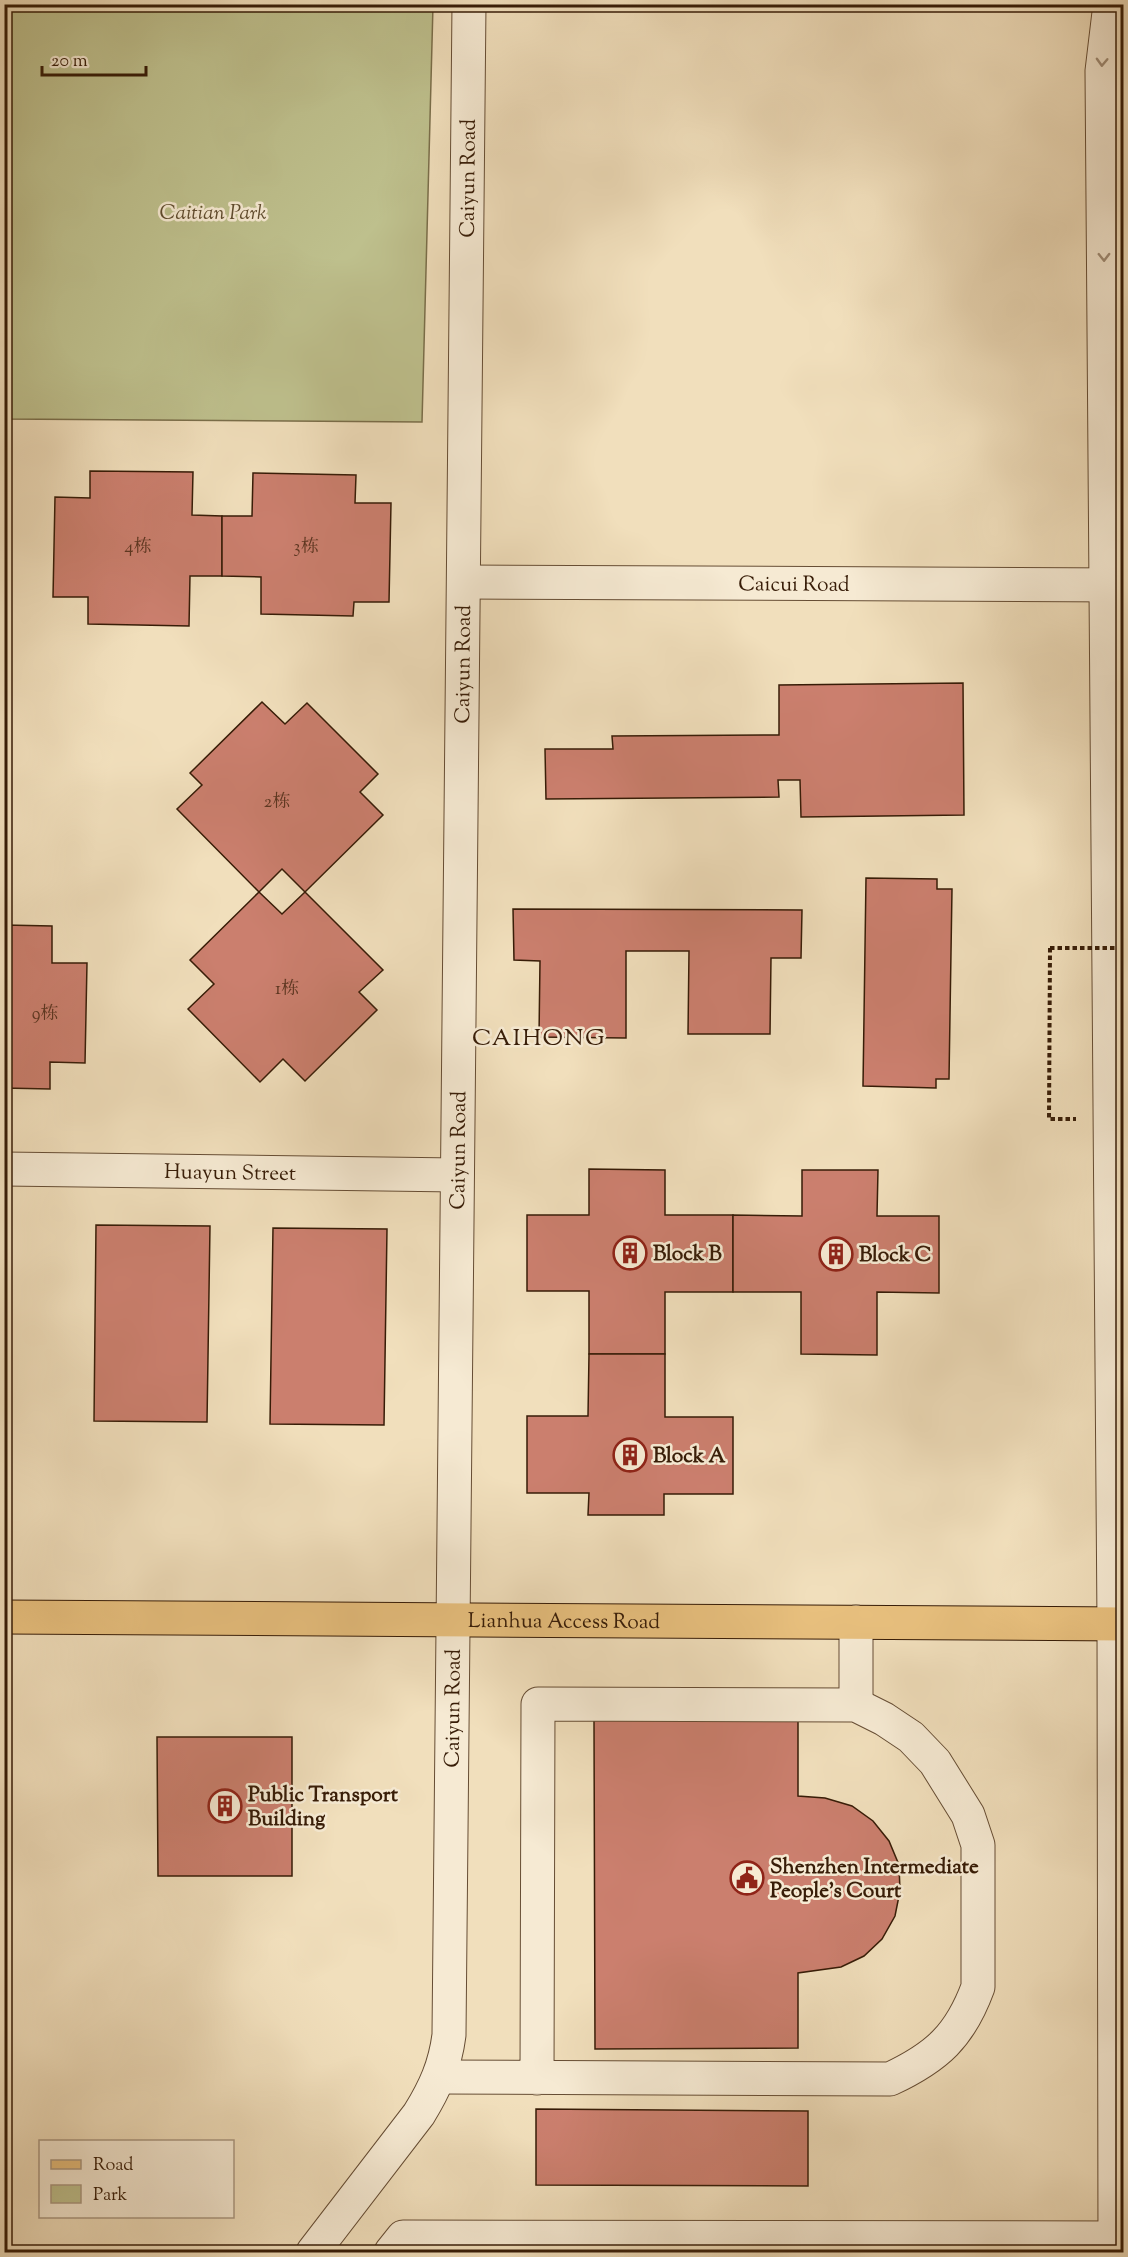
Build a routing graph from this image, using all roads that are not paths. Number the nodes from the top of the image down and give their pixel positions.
1 (469, 4) edge
2 (1110, 4) edge
3 (464, 582) junction
4 (1115, 585) edge
5 (4, 1169) edge
6 (458, 1175) junction
7 (4, 1617) edge
8 (453, 1619) junction
9 (856, 1622) junction
10 (1119, 1624) edge
11 (856, 1705) junction
12 (440, 2077) junction
13 (537, 2078) junction
14 (1118, 2243) edge
15 (960, 2245) edge
16 (313, 2253) edge
17 (392, 2253) edge

1 - 3 street, Caiyun Road
2 -> 4 street
3 - 4 street, Caicui Road
3 - 6 street, Caiyun Road
4 - 10 street
5 - 6 street, Huayun Street
6 - 8 street, Caiyun Road
7 - 8 main road, Lianhua Access Road
8 - 9 main road, Lianhua Access Road
8 - 12 street, Caiyun Road
9 - 10 main road, Lianhua Access Road
9 - 11 street
10 - 14 street
11 - 13 street
11 - 13 street
12 - 13 street
12 - 16 street, Caiyun Road
14 - 15 street
15 - 17 street

